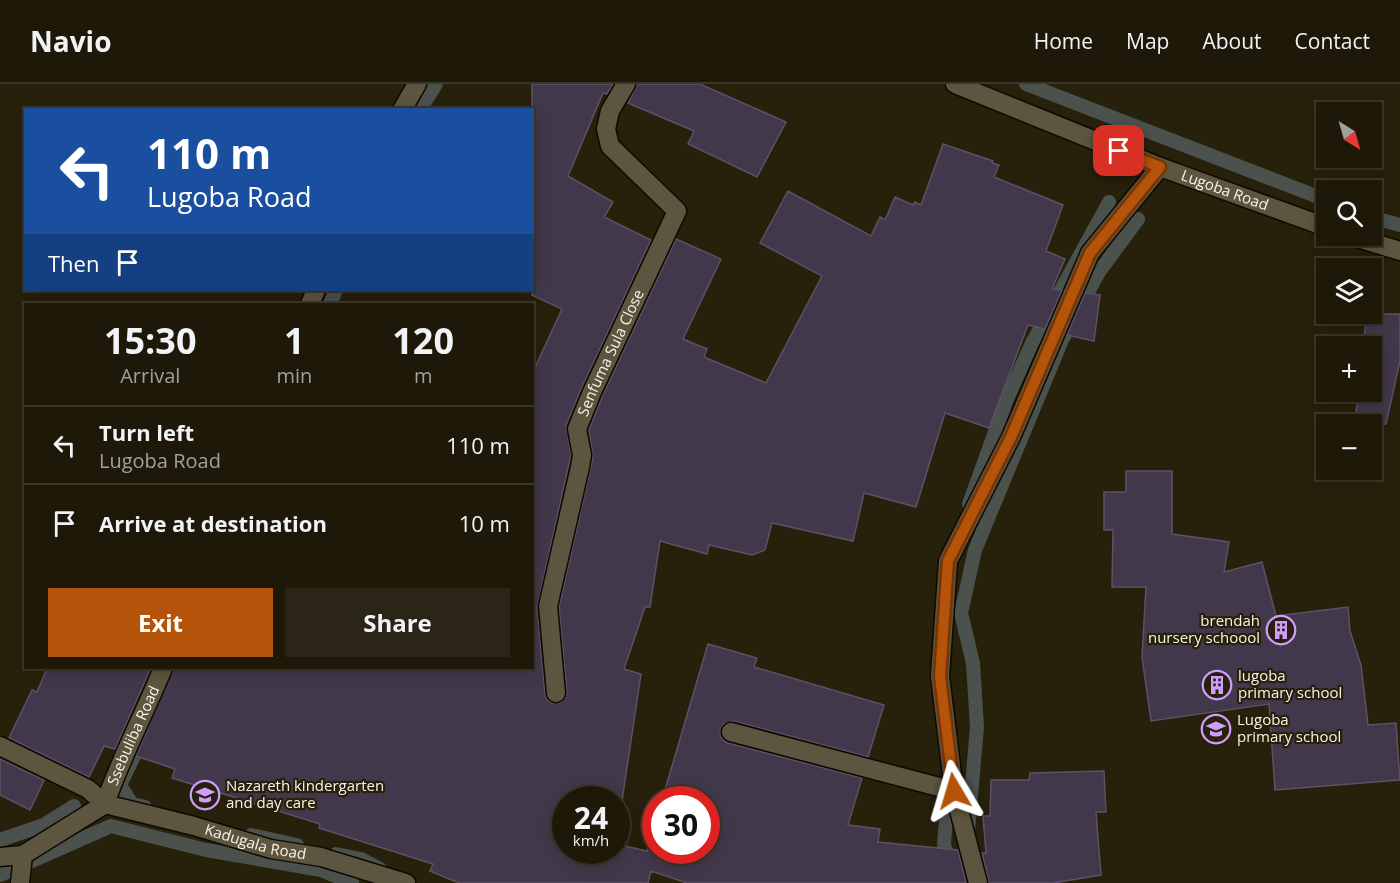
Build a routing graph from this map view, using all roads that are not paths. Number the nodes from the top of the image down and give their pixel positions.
1 (417, 84) edge
2 (626, 84) edge
3 (955, 84) edge
4 (403, 108) edge
5 (1160, 167) junction
6 (1316, 223) edge
7 (1382, 245) edge
8 (1400, 251) edge
9 (163, 669) edge
10 (556, 693) dead end
11 (731, 732) dead end
12 (0, 746) edge
13 (954, 791) junction
14 (105, 804) junction
15 (22, 855) junction
16 (0, 857) edge
17 (20, 883) edge
18 (406, 883) edge
19 (978, 883) edge

1 - 4 street
2 - 10 street, Senfuma Sula Close
3 - 5 street, Lugoba Road
5 - 6 street, Lugoba Road
5 - 13 street
7 - 8 street
9 - 14 street, Ssebuliba Road
11 - 13 street
12 - 14 street
13 - 19 street
14 - 15 street
14 - 18 street, Kadugala Road
15 - 16 street
15 - 17 street

